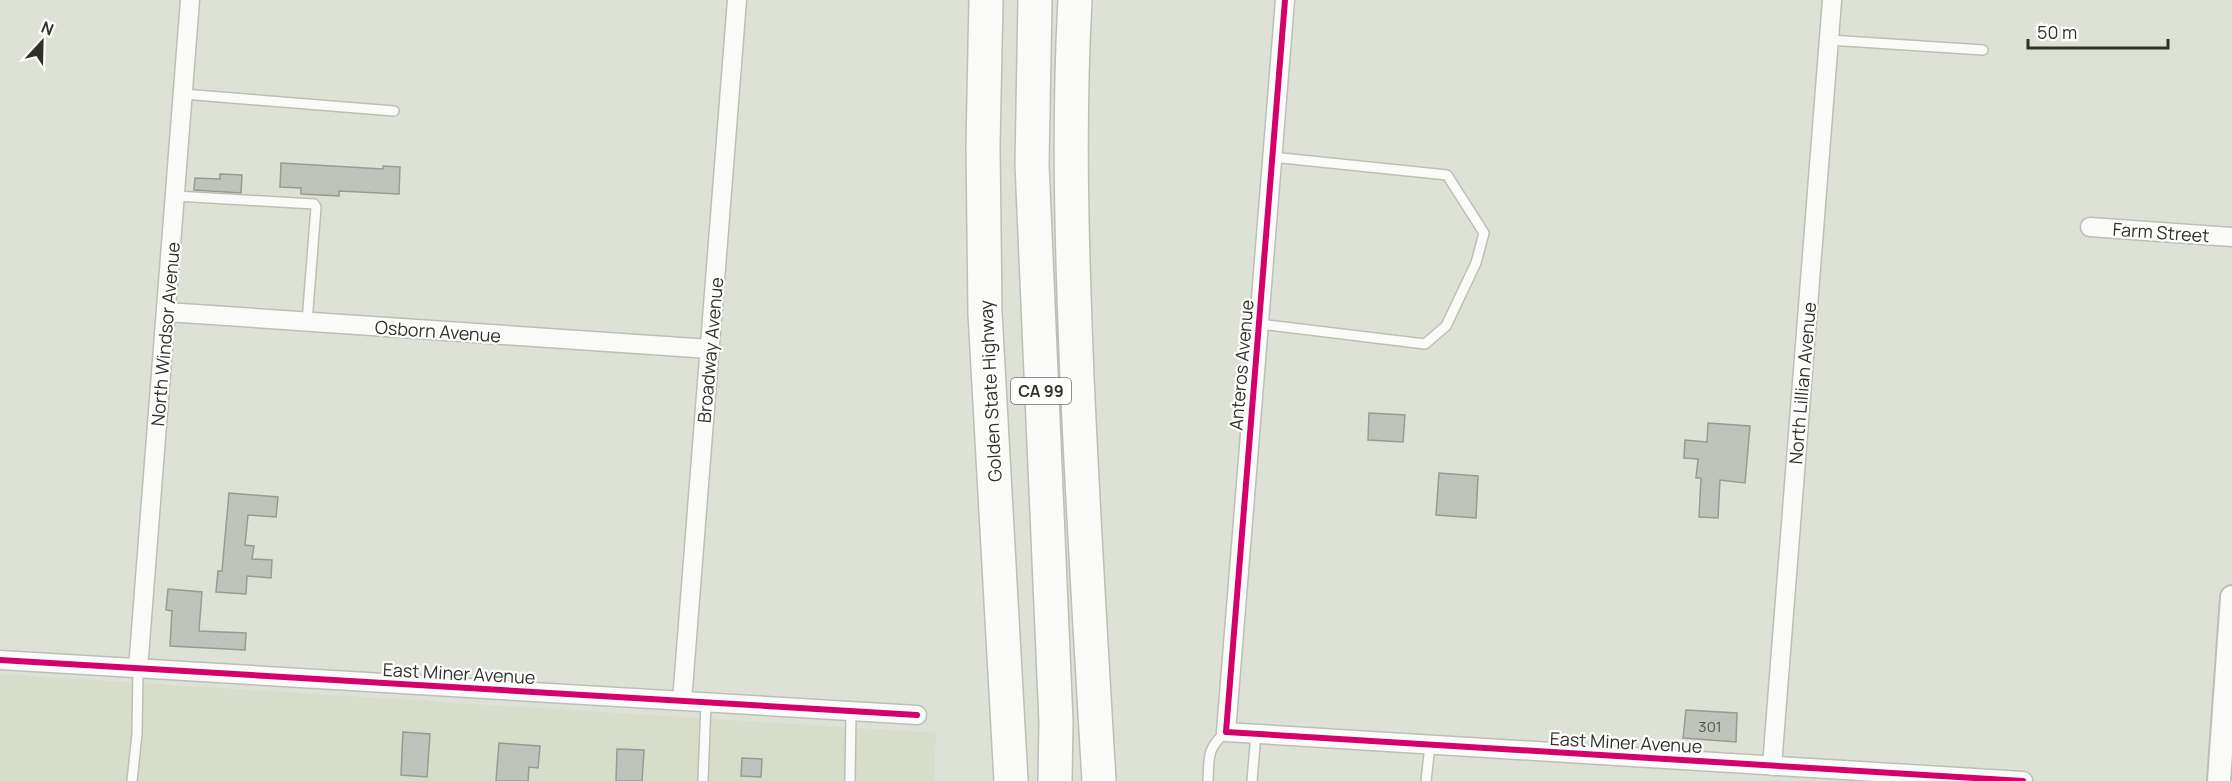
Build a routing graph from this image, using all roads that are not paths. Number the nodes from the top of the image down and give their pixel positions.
1 (190, 0) edge
2 (737, 0) edge
3 (986, 0) edge
4 (1035, 0) edge
5 (1075, 0) edge
6 (1285, 0) edge
7 (1832, 0) edge
8 (1829, 40) junction
9 (1983, 50) dead end
10 (183, 94) junction
11 (394, 111) dead end
12 (1272, 157) junction
13 (176, 196) junction
14 (2090, 227) dead end
15 (2232, 237) edge
16 (167, 312) junction
17 (307, 322) junction
18 (1259, 324) junction
19 (710, 350) junction
20 (2232, 597) edge
21 (0, 660) edge
22 (138, 669) junction
23 (1006, 700) junction
24 (682, 701) junction
25 (706, 702) junction
26 (851, 711) junction
27 (917, 714) dead end
28 (1226, 732) junction
29 (1256, 733) junction
30 (1430, 745) junction
31 (1772, 766) junction
32 (132, 781) edge
33 (703, 781) edge
34 (850, 781) edge
35 (996, 781) edge
36 (1011, 781) edge
37 (1055, 781) edge
38 (1099, 781) edge
39 (1208, 781) edge
40 (1252, 781) edge
41 (1426, 781) edge
42 (2023, 781) edge
43 (2219, 781) edge

1 - 10 street, North Windsor Avenue
2 - 19 street, Broadway Avenue
3 - 23 highway, Golden State Highway / CA 99
4 - 37 highway, CA 99
5 - 38 highway
6 - 12 street, Anteros Avenue
7 - 8 street, North Lillian Avenue
8 - 9 lane
8 - 31 street, North Lillian Avenue
10 - 11 lane
10 - 13 street, North Windsor Avenue
12 - 18 street, Anteros Avenue
12 - 18 lane
13 - 16 street, North Windsor Avenue
13 - 17 lane
14 - 15 street, Farm Street
16 - 17 street, Osborn Avenue
16 - 22 street, North Windsor Avenue
17 - 19 street, Osborn Avenue
18 - 28 street, Anteros Avenue
19 - 24 street, Broadway Avenue
20 - 43 street
21 - 22 street, East Miner Avenue
22 - 24 street, East Miner Avenue
22 - 32 lane
23 - 35 highway
23 - 36 highway, Golden State Highway / CA 99
24 - 25 street, East Miner Avenue
25 - 26 street, East Miner Avenue
25 - 33 lane
26 - 27 street, East Miner Avenue
26 - 34 lane
28 - 29 street, East Miner Avenue
28 - 39 lane
29 - 30 street, East Miner Avenue
29 - 40 lane
30 - 31 street, East Miner Avenue
30 - 41 lane
31 - 42 street, East Miner Avenue

